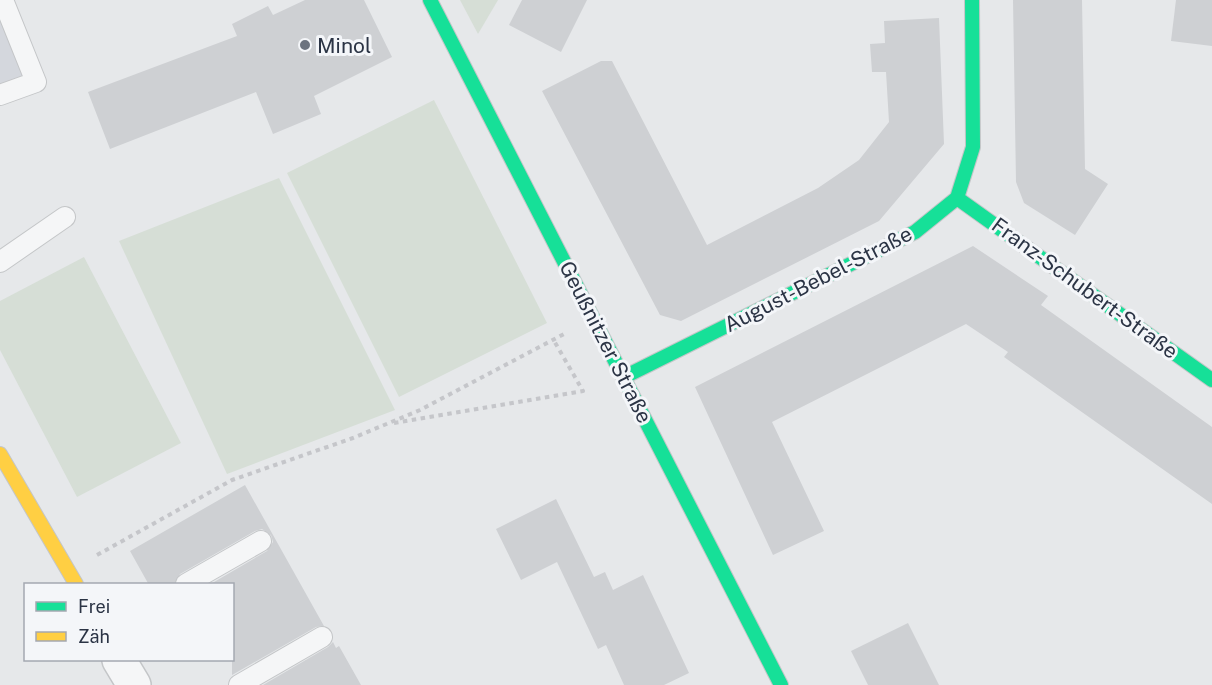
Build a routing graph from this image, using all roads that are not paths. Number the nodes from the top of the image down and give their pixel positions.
1 (3, 0) edge
2 (430, 0) edge
3 (972, 0) edge
4 (0, 95) edge
5 (957, 198) junction
6 (65, 217) dead end
7 (0, 262) edge
8 (624, 377) junction
9 (1212, 380) edge
10 (0, 454) edge
11 (261, 542) dead end
12 (75, 583) edge
13 (189, 583) edge
14 (322, 637) dead end
15 (120, 661) edge
16 (134, 685) edge
17 (239, 685) edge
18 (781, 685) edge

1 - 4 lane
2 - 8 street, Geußnitzer Straße
3 - 5 street
5 - 8 street, August-Bebel-Straße
5 - 9 street, Franz-Schubert-Straße
6 - 7 lane
8 - 18 street, Geußnitzer Straße
10 - 12 street
11 - 13 lane
14 - 17 lane
15 - 16 street

